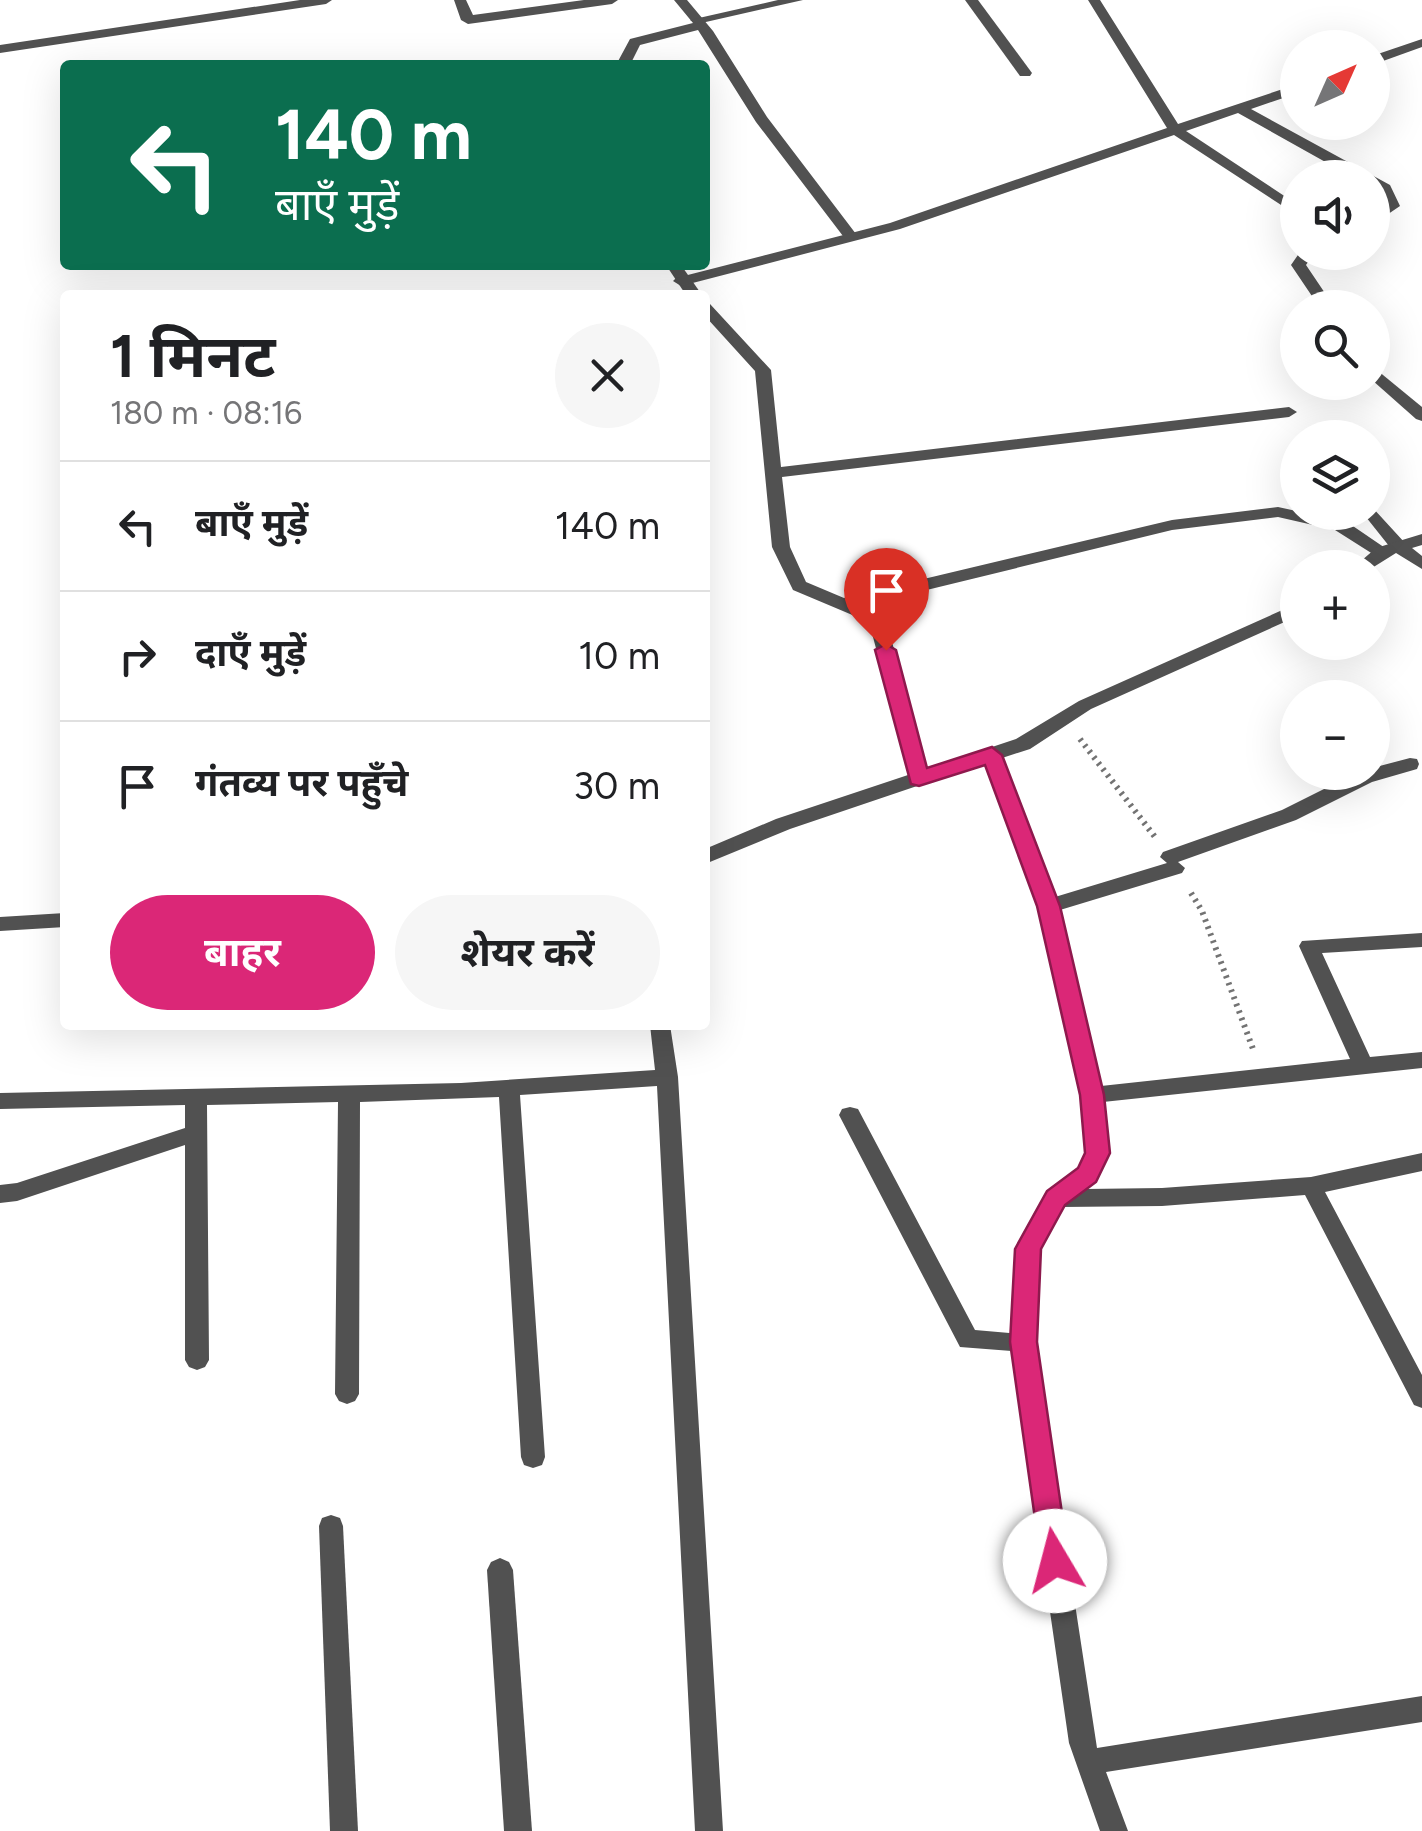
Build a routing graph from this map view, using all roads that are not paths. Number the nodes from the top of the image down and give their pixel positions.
1 (326, 0) edge
2 (460, 0) edge
3 (612, 0) edge
4 (680, 0) edge
5 (797, 0) edge
6 (971, 0) edge
7 (1094, 0) edge
8 (699, 23) junction
9 (1422, 43) edge
10 (0, 49) edge
11 (1390, 54) edge
12 (626, 60) edge
13 (1026, 73) dead end
14 (1280, 94) edge
15 (1240, 108) junction
16 (1175, 130) junction
17 (1333, 160) edge
18 (1280, 200) edge
19 (851, 237) junction
20 (676, 270) edge
21 (681, 281) junction
22 (689, 290) edge
23 (710, 312) edge
24 (1390, 387) edge
25 (1289, 412) dead end
26 (1422, 416) edge
27 (772, 473) junction
28 (1380, 530) edge
29 (1422, 538) edge
30 (1391, 550) junction
31 (1422, 564) edge
32 (844, 604) junction
33 (1280, 617) edge
34 (992, 755) junction
35 (1410, 764) dead end
36 (919, 778) junction
37 (710, 856) edge
38 (1049, 906) junction
39 (60, 920) edge
40 (0, 924) edge
41 (1422, 940) edge
42 (661, 1030) edge
43 (1422, 1060) edge
44 (1363, 1066) junction
45 (667, 1077) junction
46 (510, 1088) junction
47 (348, 1094) junction
48 (1092, 1095) junction
49 (196, 1099) junction
50 (0, 1101) edge
51 (850, 1115) dead end
52 (196, 1133) junction
53 (1422, 1162) edge
54 (1311, 1186) junction
55 (0, 1194) edge
56 (1056, 1198) junction
57 (1024, 1342) junction
58 (197, 1360) dead end
59 (346, 1394) dead end
60 (1422, 1398) edge
61 (533, 1457) dead end
62 (331, 1526) dead end
63 (500, 1570) dead end
64 (1421, 1712) edge
65 (1089, 1762) junction
66 (344, 1831) edge
67 (518, 1831) edge
68 (709, 1831) edge
69 (1114, 1831) edge

1 - 10 street
2 - 3 street
4 - 8 street
5 - 8 street
6 - 13 street
7 - 16 street
8 - 12 street
8 - 19 street
9 - 11 street
14 - 15 street
15 - 16 street
15 - 17 street
16 - 18 street
16 - 19 street
19 - 21 street
20 - 21 street
21 - 22 street
23 - 27 street
24 - 26 street
25 - 27 street
27 - 32 street
28 - 30 street
29 - 30 street
30 - 31 street
30 - 32 street
32 - 36 street
33 - 34 street
34 - 36 street
34 - 38 street
35 - 38 street
36 - 37 street
38 - 48 street
39 - 40 street
41 - 44 street
42 - 45 street
43 - 44 street
44 - 48 street
45 - 46 street
45 - 68 street
46 - 47 street
46 - 61 street
47 - 49 street
47 - 59 street
48 - 56 street
49 - 50 street
49 - 52 street
51 - 57 street
52 - 55 street
52 - 58 street
53 - 54 street
54 - 56 street
54 - 60 street
56 - 57 street
57 - 65 street
62 - 66 street
63 - 67 street
64 - 65 street
65 - 69 street

